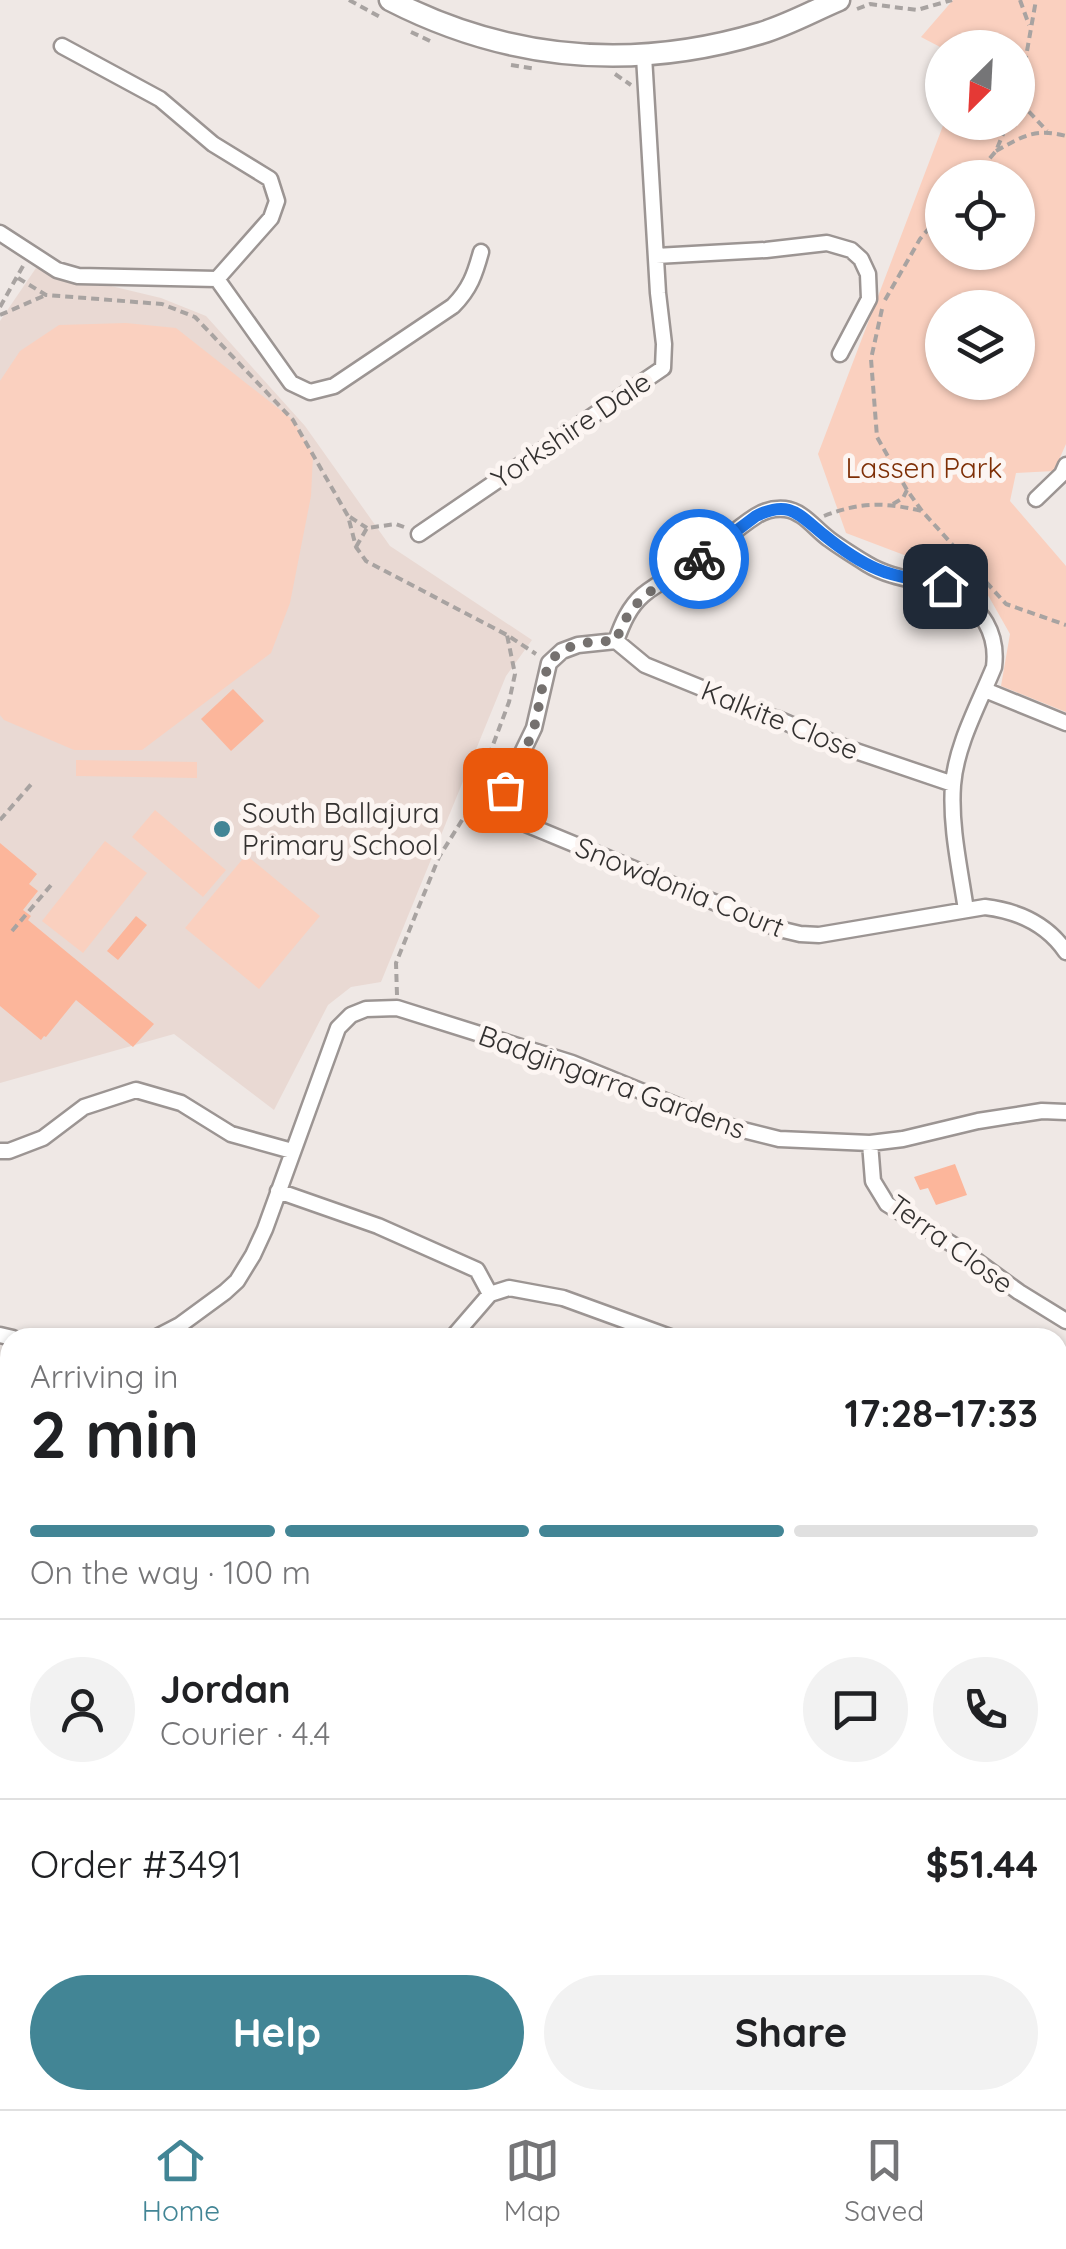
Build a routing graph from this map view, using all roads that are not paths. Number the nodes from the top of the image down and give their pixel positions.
1 (390, 0) edge
2 (839, 0) edge
3 (62, 46) dead end
4 (644, 56) junction
5 (0, 233) edge
6 (481, 252) dead end
7 (656, 256) junction
8 (216, 280) junction
9 (840, 354) dead end
10 (1066, 466) edge
11 (1036, 499) dead end
12 (419, 534) road end
13 (616, 641) junction
14 (985, 690) junction
15 (1066, 723) edge
16 (953, 784) junction
17 (966, 910) junction
18 (1066, 952) edge
19 (1066, 1112) edge
20 (870, 1143) junction
21 (0, 1151) edge
22 (292, 1151) junction
23 (278, 1191) junction
24 (490, 1294) junction
25 (1066, 1321) edge
26 (174, 1328) edge
27 (461, 1328) edge
28 (646, 1328) edge

1 - 4 street
2 - 4 street
3 - 8 street
4 - 7 street, Yorkshire Dale
5 - 8 street
6 - 8 street
7 - 9 street
7 - 12 street, Yorkshire Dale
10 - 11 street
13 - 14 street
13 - 16 street, Kalkite Close
13 - 17 street, Snowdonia Court
14 - 15 street
14 - 16 street
16 - 17 street
17 - 18 street, Snowdonia Court
19 - 20 street, Badgingarra Gardens
20 - 22 street, Badgingarra Gardens
20 - 25 street, Terra Close
21 - 22 street
22 - 23 street, Badgingarra Gardens
23 - 24 street
23 - 26 street, Badgingarra Gardens
24 - 27 street
24 - 28 street

